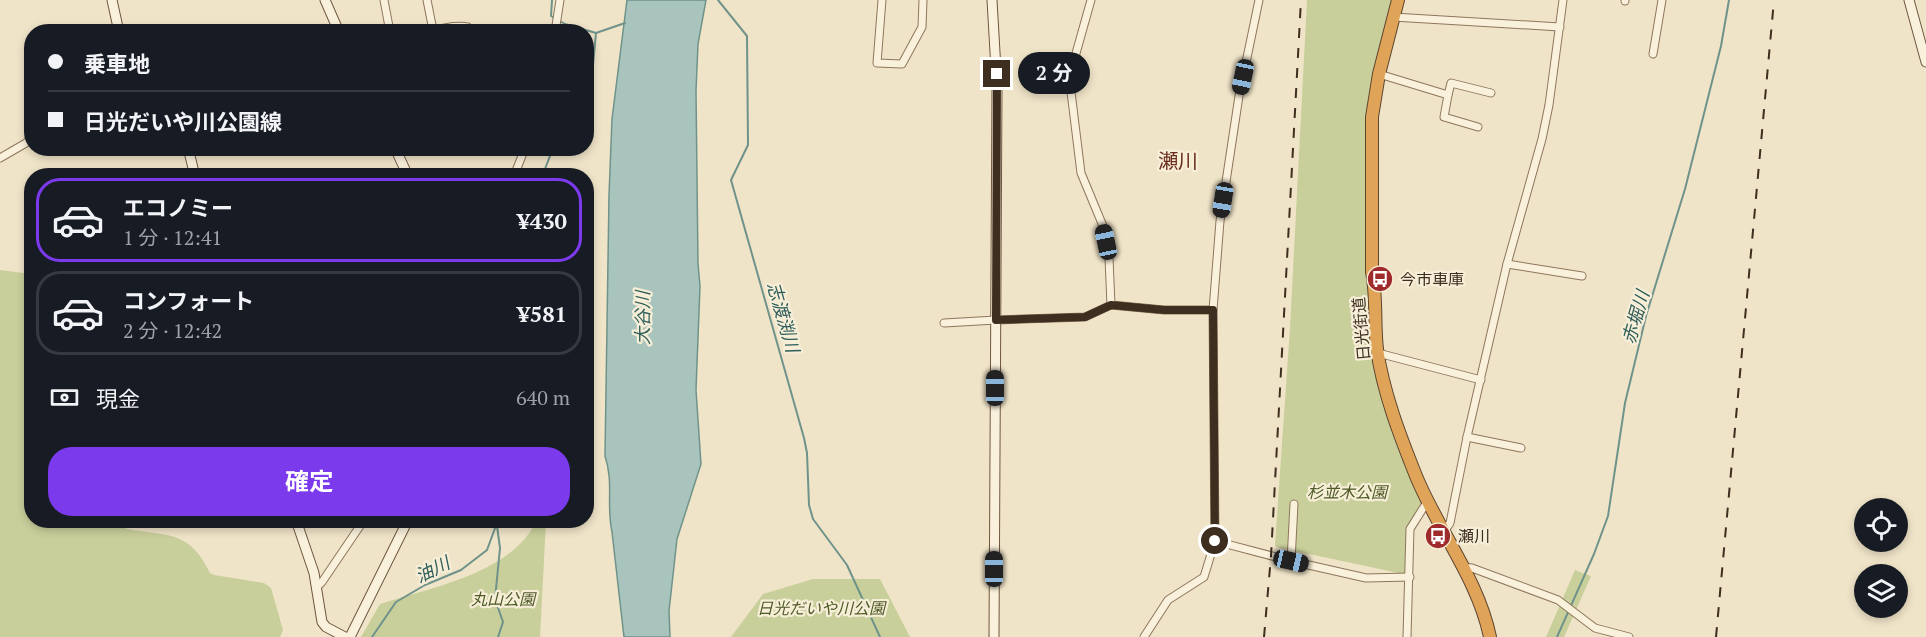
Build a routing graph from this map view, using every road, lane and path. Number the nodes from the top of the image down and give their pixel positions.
1 (112, 0) edge
2 (325, 0) edge
3 (384, 0) edge
4 (427, 0) edge
5 (560, 0) edge
6 (882, 0) edge
7 (923, 0) edge
8 (992, 0) edge
9 (1091, 0) edge
10 (1259, 0) edge
11 (1398, 0) edge
12 (1563, 0) edge
13 (1662, 0) edge
14 (1909, 0) edge
15 (1393, 17) junction
16 (116, 24) edge
17 (336, 24) edge
18 (388, 24) edge
19 (430, 24) edge
20 (557, 24) edge
21 (1560, 27) junction
22 (1653, 54) dead end
23 (1926, 62) edge
24 (1379, 74) junction
25 (1491, 93) dead end
26 (1448, 95) junction
27 (1478, 127) dead end
28 (24, 144) edge
29 (0, 158) edge
30 (1507, 264) junction
31 (1582, 276) dead end
32 (1111, 305) junction
33 (1213, 310) junction
34 (996, 320) junction
35 (944, 324) dead end
36 (1378, 353) junction
37 (1481, 380) junction
38 (1467, 437) junction
39 (1521, 447) dead end
40 (1427, 502) junction
41 (1294, 504) dead end
42 (299, 528) edge
43 (359, 528) edge
44 (404, 528) edge
45 (1444, 532) junction
46 (1215, 541) junction
47 (1291, 561) junction
48 (1462, 567) junction
49 (1410, 577) junction
50 (317, 587) junction
51 (345, 637) edge
52 (350, 637) edge
53 (994, 637) edge
54 (1144, 637) edge
55 (1407, 637) edge
56 (1490, 637) edge
57 (1629, 637) edge

1 - 16 main road
2 - 17 main road
3 - 18 street
4 - 19 street
5 - 20 street
6 - 7 street
8 - 34 main road
9 - 32 street
10 - 33 street
11 - 15 highway, 日光街道
12 - 21 street
13 - 22 street
14 - 23 main road
15 - 21 street
15 - 24 highway, 日光街道
21 - 30 street
24 - 26 street
24 - 36 highway, 日光街道
25 - 26 street
26 - 27 street
28 - 29 street
30 - 31 street
30 - 37 street
32 - 33 street
32 - 34 street
33 - 46 street
34 - 35 street
34 - 53 main road
36 - 37 street
36 - 40 highway, 日光街道
37 - 38 street
38 - 39 street
38 - 45 street
40 - 45 highway, 日光街道
40 - 49 street
41 - 47 street
42 - 50 main road
43 - 50 street
44 - 52 main road
45 - 48 highway, 日光街道
46 - 47 street
46 - 54 street
47 - 49 street
48 - 56 highway, 日光街道
48 - 57 street
49 - 55 street
50 - 51 main road

